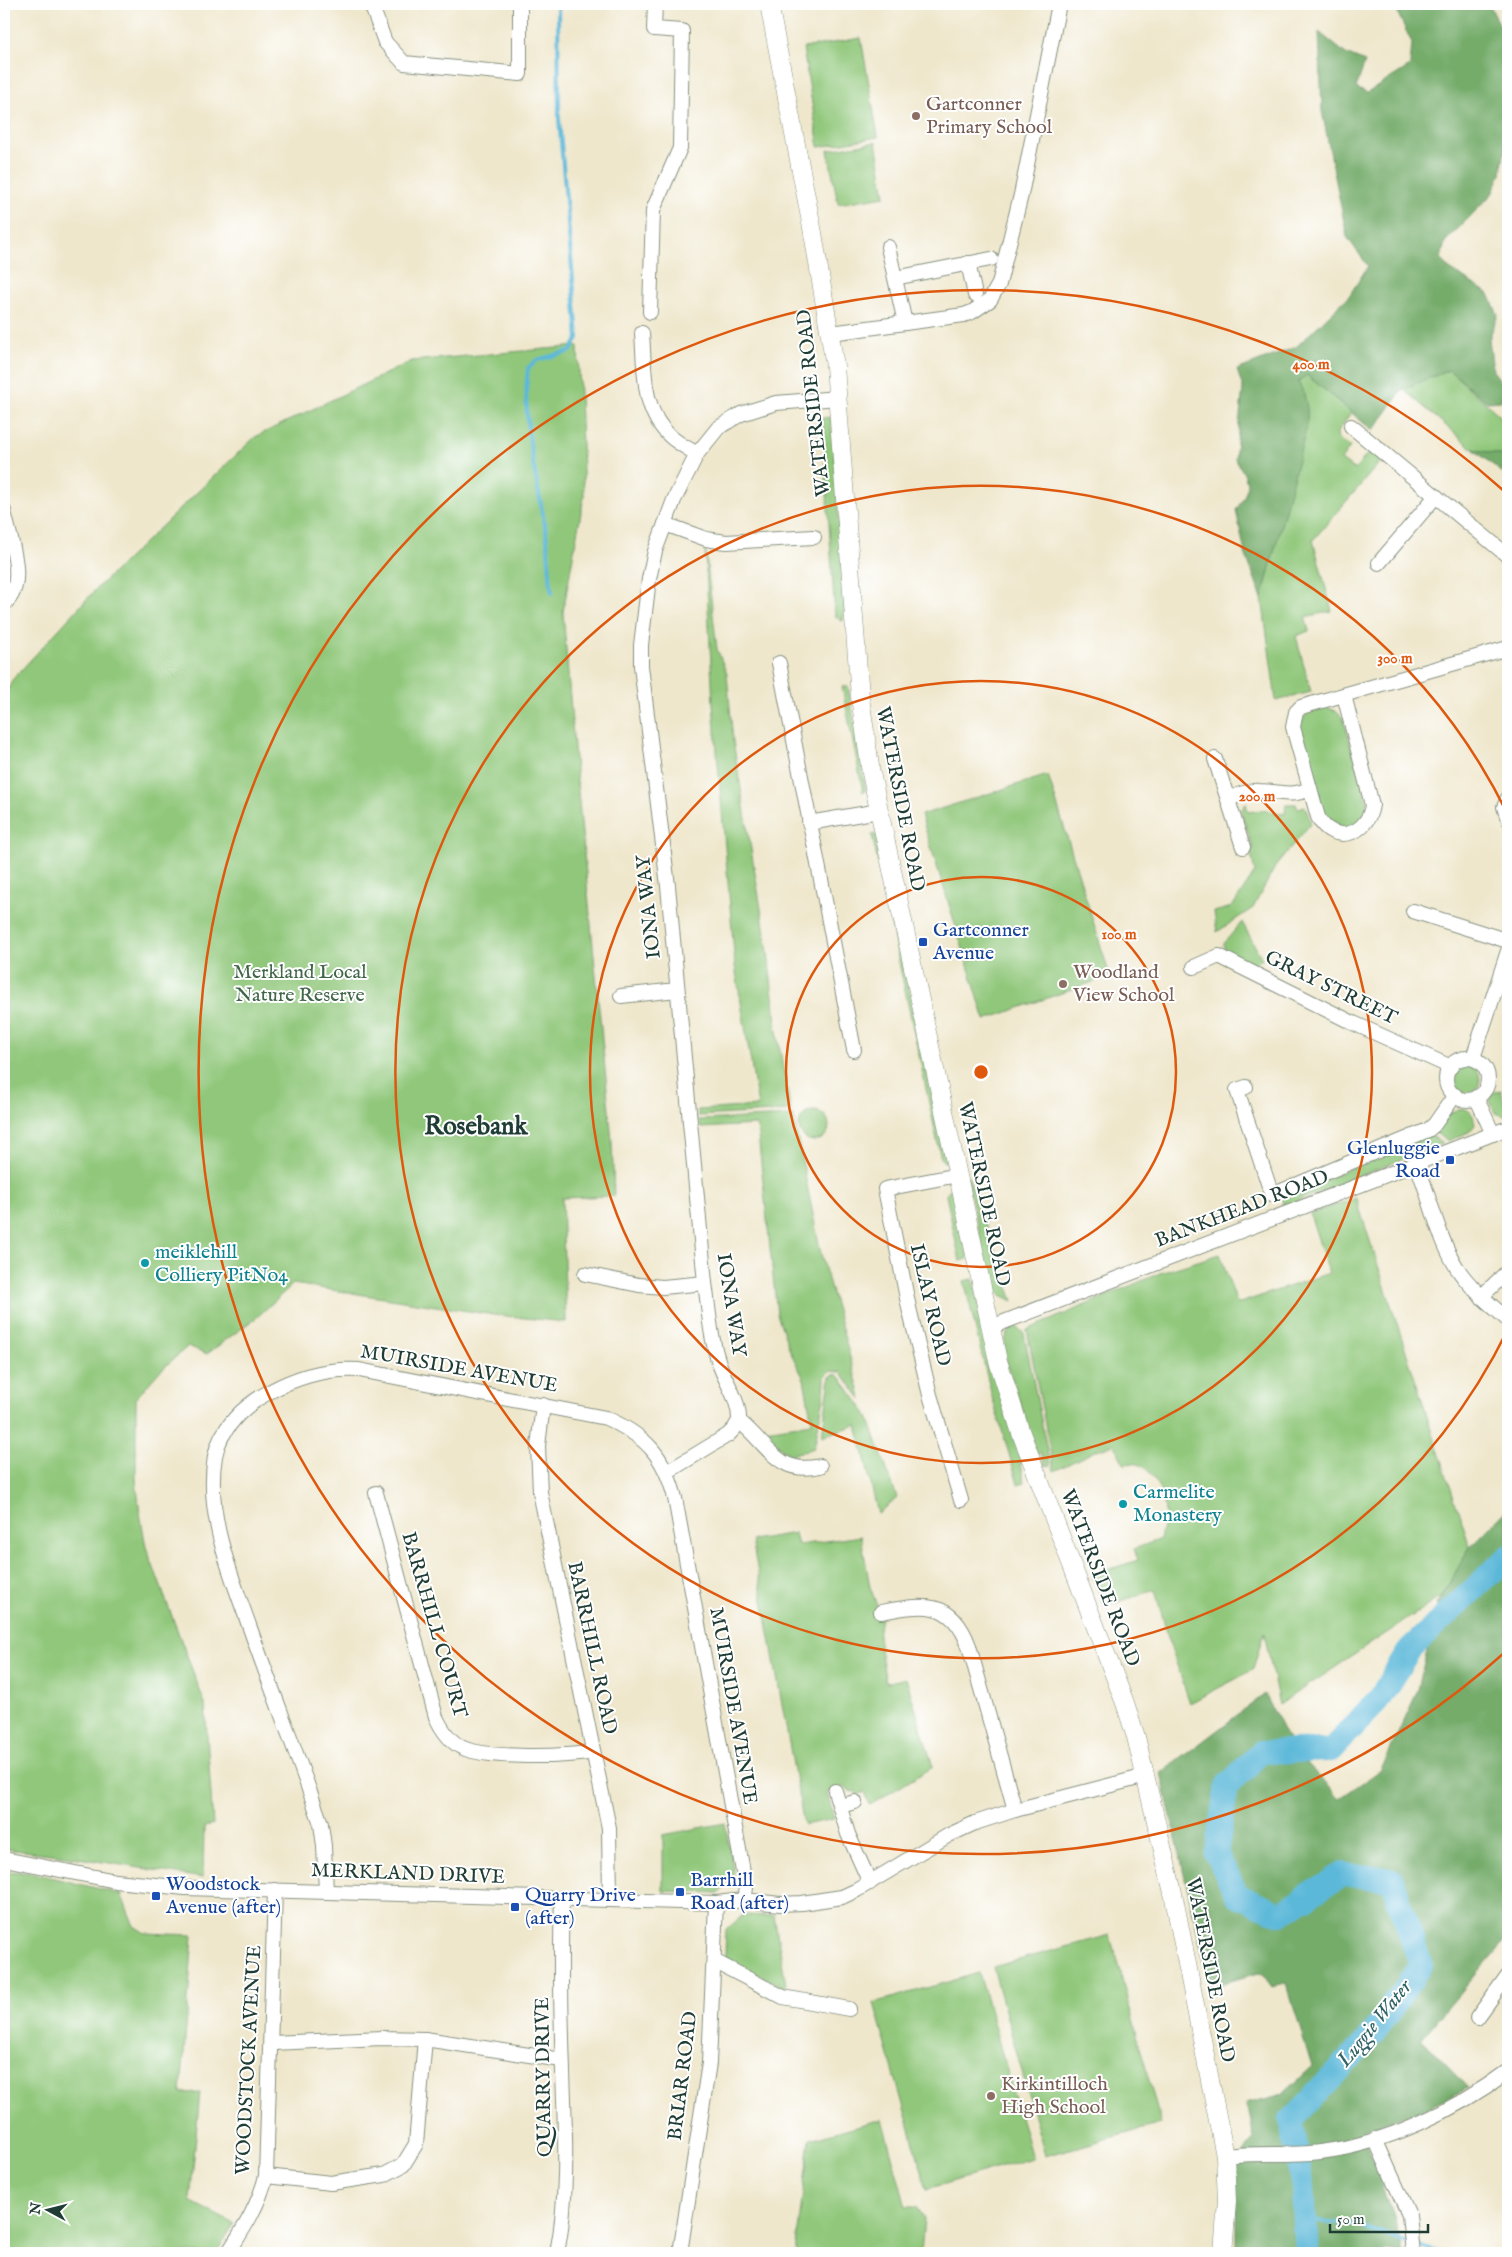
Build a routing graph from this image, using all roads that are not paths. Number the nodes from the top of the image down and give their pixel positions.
1 (372, 4) edge
2 (520, 4) edge
3 (655, 4) edge
4 (769, 4) edge
5 (1059, 4) edge
6 (888, 247) dead end
7 (991, 258) dead end
8 (968, 263) junction
9 (895, 278) junction
10 (975, 295) dead end
11 (650, 312) dead end
12 (905, 323) junction
13 (642, 333) dead end
14 (830, 333) junction
15 (838, 398) junction
16 (1351, 426) dead end
17 (697, 454) junction
18 (1436, 496) junction
19 (4, 511) edge
20 (665, 524) junction
21 (814, 537) dead end
22 (1508, 556) edge
23 (1379, 563) dead end
24 (4, 604) edge
25 (1508, 648) edge
26 (779, 663) dead end
27 (1344, 695) junction
28 (1216, 759) dead end
29 (1310, 789) junction
30 (1508, 798) edge
31 (1228, 799) junction
32 (878, 811) junction
33 (1508, 819) edge
34 (809, 823) junction
35 (1243, 847) dead end
36 (1413, 911) dead end
37 (1508, 941) edge
38 (1508, 951) edge
39 (1194, 967) dead end
40 (677, 990) junction
41 (621, 996) dead end
42 (854, 1050) dead end
43 (1473, 1058) junction
44 (1450, 1067) junction
45 (1246, 1087) dead end
46 (1454, 1095) junction
47 (1476, 1097) junction
48 (1508, 1128) edge
49 (1493, 1134) junction
50 (1416, 1163) junction
51 (958, 1174) junction
52 (1508, 1271) edge
53 (585, 1274) dead end
54 (705, 1283) junction
55 (1481, 1297) junction
56 (1508, 1320) edge
57 (990, 1326) junction
58 (543, 1405) junction
59 (739, 1420) junction
60 (820, 1466) dead end
61 (667, 1472) junction
62 (376, 1493) dead end
63 (961, 1500) dead end
64 (881, 1612) dead end
65 (593, 1752) junction
66 (1146, 1776) junction
67 (835, 1791) dead end
68 (855, 1802) dead end
69 (840, 1806) junction
70 (1015, 1810) junction
71 (4, 1859) edge
72 (870, 1883) junction
73 (275, 1890) junction
74 (326, 1892) junction
75 (562, 1899) junction
76 (610, 1900) junction
77 (744, 1900) junction
78 (716, 1903) junction
79 (714, 1961) junction
80 (1508, 1975) edge
81 (849, 2009) dead end
82 (1478, 2018) dead end
83 (425, 2040) junction
84 (272, 2043) junction
85 (562, 2060) junction
86 (1508, 2071) edge
87 (1374, 2139) junction
88 (1225, 2156) junction
89 (266, 2176) junction
90 (228, 2253) edge
91 (557, 2253) edge
92 (680, 2253) edge
93 (1223, 2253) edge
94 (1413, 2253) edge

1 - 2 street
3 - 11 street
4 - 14 main road, WATERSIDE ROAD
5 - 12 street
6 - 9 street
7 - 8 street
8 - 9 street
8 - 10 street
9 - 12 street
12 - 14 street
13 - 17 street
14 - 15 main road, WATERSIDE ROAD
15 - 17 street, IONA WAY
15 - 32 main road, WATERSIDE ROAD
16 - 18 street
17 - 20 street, IONA WAY
18 - 22 street
18 - 23 street
19 - 24 street
20 - 21 street
20 - 40 street, IONA WAY
25 - 27 street
26 - 34 street
27 - 29 street
27 - 29 street
28 - 31 street
29 - 31 street
30 - 33 street
31 - 35 street
32 - 34 street
32 - 51 main road, WATERSIDE ROAD
34 - 42 street
36 - 37 street
38 - 43 street
39 - 44 street, GRAY STREET
40 - 41 street
40 - 54 street, IONA WAY
43 - 44 street
43 - 47 street
44 - 46 street
45 - 46 street
46 - 47 street
47 - 49 street
48 - 49 street, BANKHEAD ROAD
49 - 50 street, BANKHEAD ROAD
50 - 55 street
50 - 57 street, BANKHEAD ROAD
51 - 57 main road, WATERSIDE ROAD
51 - 63 street, ISLAY ROAD
52 - 55 street
53 - 54 street
54 - 59 street, IONA WAY
55 - 56 street
57 - 66 main road, WATERSIDE ROAD
58 - 61 street, MUIRSIDE AVENUE
58 - 65 street, BARRHILL ROAD
58 - 74 street, MUIRSIDE AVENUE
59 - 60 street, IONA WAY
59 - 61 street
61 - 77 street, MUIRSIDE AVENUE
62 - 65 street, BARRHILL COURT
64 - 70 street
65 - 76 street, BARRHILL ROAD
66 - 70 street, MERKLAND DRIVE
66 - 88 main road, WATERSIDE ROAD
67 - 69 street
68 - 69 street
69 - 72 street
70 - 72 street, MERKLAND DRIVE
71 - 73 street, MERKLAND DRIVE
72 - 77 street, MERKLAND DRIVE
73 - 74 street, MERKLAND DRIVE
73 - 84 street, WOODSTOCK AVENUE
74 - 75 street, MERKLAND DRIVE
75 - 76 street, MERKLAND DRIVE
75 - 85 street, QUARRY DRIVE
76 - 78 street, MERKLAND DRIVE
77 - 78 street, MERKLAND DRIVE
78 - 79 street, BRIAR ROAD
79 - 81 street
79 - 92 street, BRIAR ROAD
80 - 82 street
83 - 84 street
83 - 85 street
83 - 89 street
84 - 89 street, WOODSTOCK AVENUE
85 - 91 street, QUARRY DRIVE
86 - 87 street
87 - 88 street
87 - 94 street
88 - 93 main road, WATERSIDE ROAD
89 - 90 street, WOODSTOCK AVENUE

